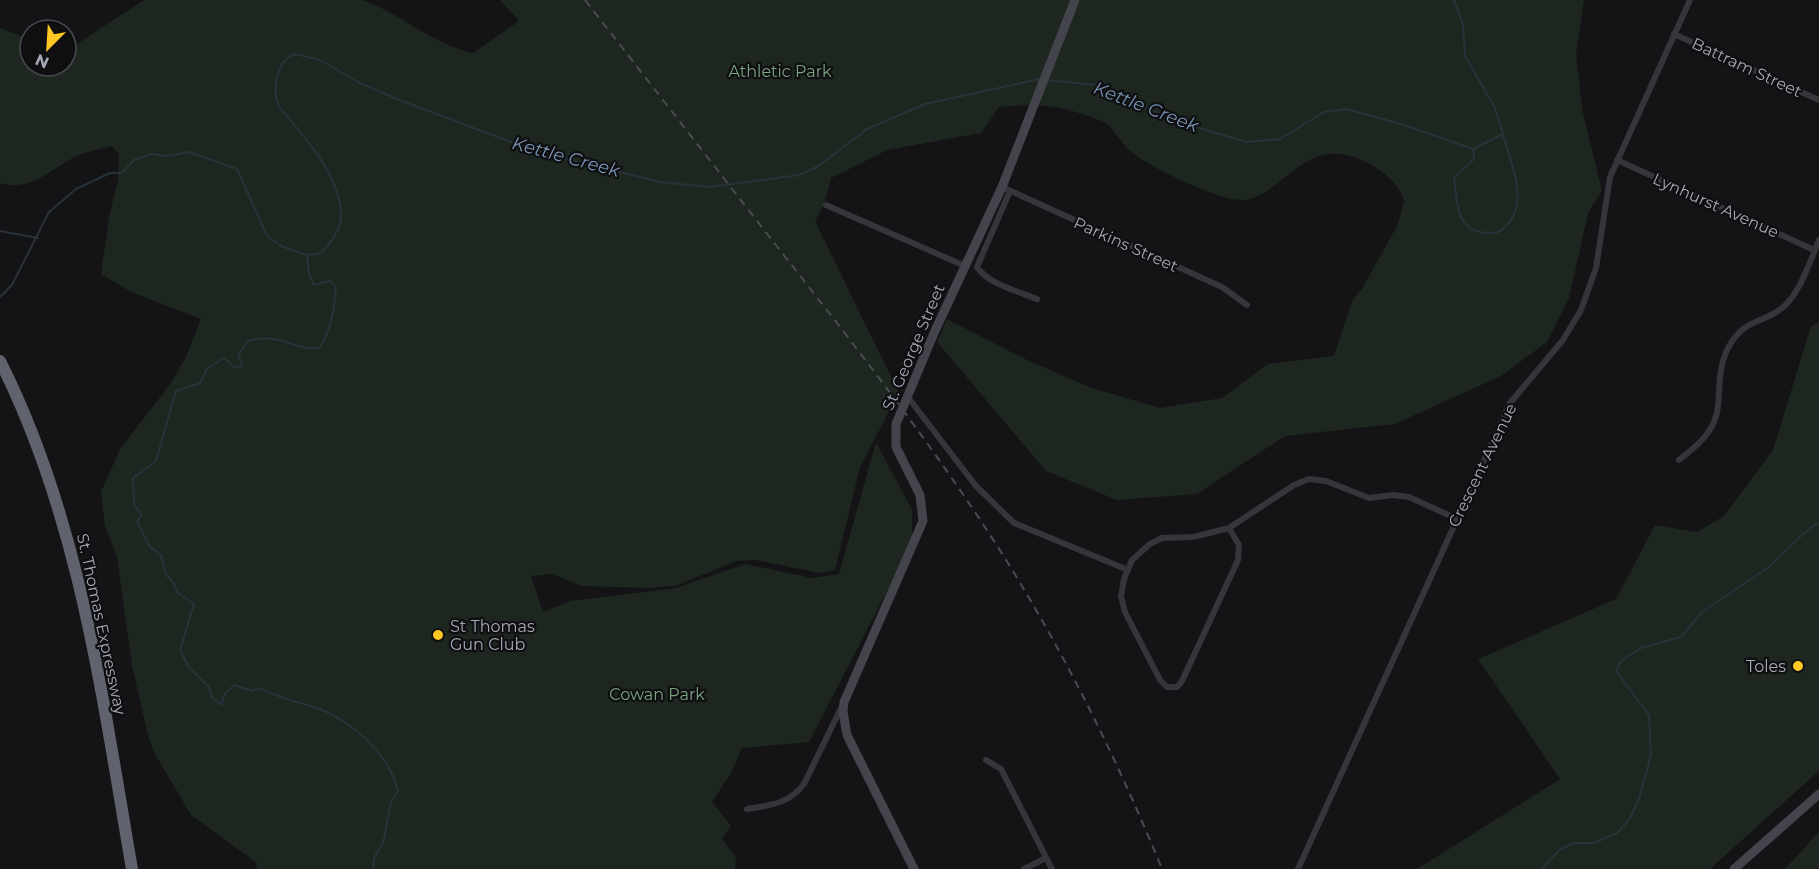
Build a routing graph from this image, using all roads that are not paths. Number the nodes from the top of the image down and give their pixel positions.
1 (1075, 0) edge
2 (1690, 0) edge
3 (1674, 34) junction
4 (1819, 100) edge
5 (1617, 160) junction
6 (1006, 189) junction
7 (825, 205) dead end
8 (1819, 240) edge
9 (1814, 250) junction
10 (965, 266) junction
11 (1036, 299) dead end
12 (1247, 305) dead end
13 (2, 365) edge
14 (907, 396) junction
15 (1679, 460) dead end
16 (1455, 518) junction
17 (1229, 528) junction
18 (1128, 570) junction
19 (846, 697) junction
20 (986, 760) dead end
21 (1819, 794) edge
22 (747, 809) dead end
23 (1046, 858) junction
24 (132, 869) edge
25 (914, 869) edge
26 (1024, 869) edge
27 (1052, 869) edge
28 (1298, 869) edge
29 (1734, 869) edge

1 - 6 street, St. George Street
2 - 3 street, Crescent Avenue
3 - 4 street, Battram Street
3 - 5 street, Crescent Avenue
5 - 9 street, Lynhurst Avenue
5 - 16 street, Crescent Avenue
6 - 10 street, St. George Street
6 - 11 street
6 - 12 street, Parkins Street
7 - 10 street
8 - 9 street
9 - 15 street
10 - 14 street, St. George Street
13 - 24 highway, St. Thomas Expressway
14 - 18 street
14 - 19 street, St. George Street
16 - 17 street
16 - 28 street, Crescent Avenue
17 - 18 street
17 - 18 street
19 - 22 street
19 - 25 street, St. George Street
20 - 23 street
21 - 29 street
23 - 26 street
23 - 27 street

